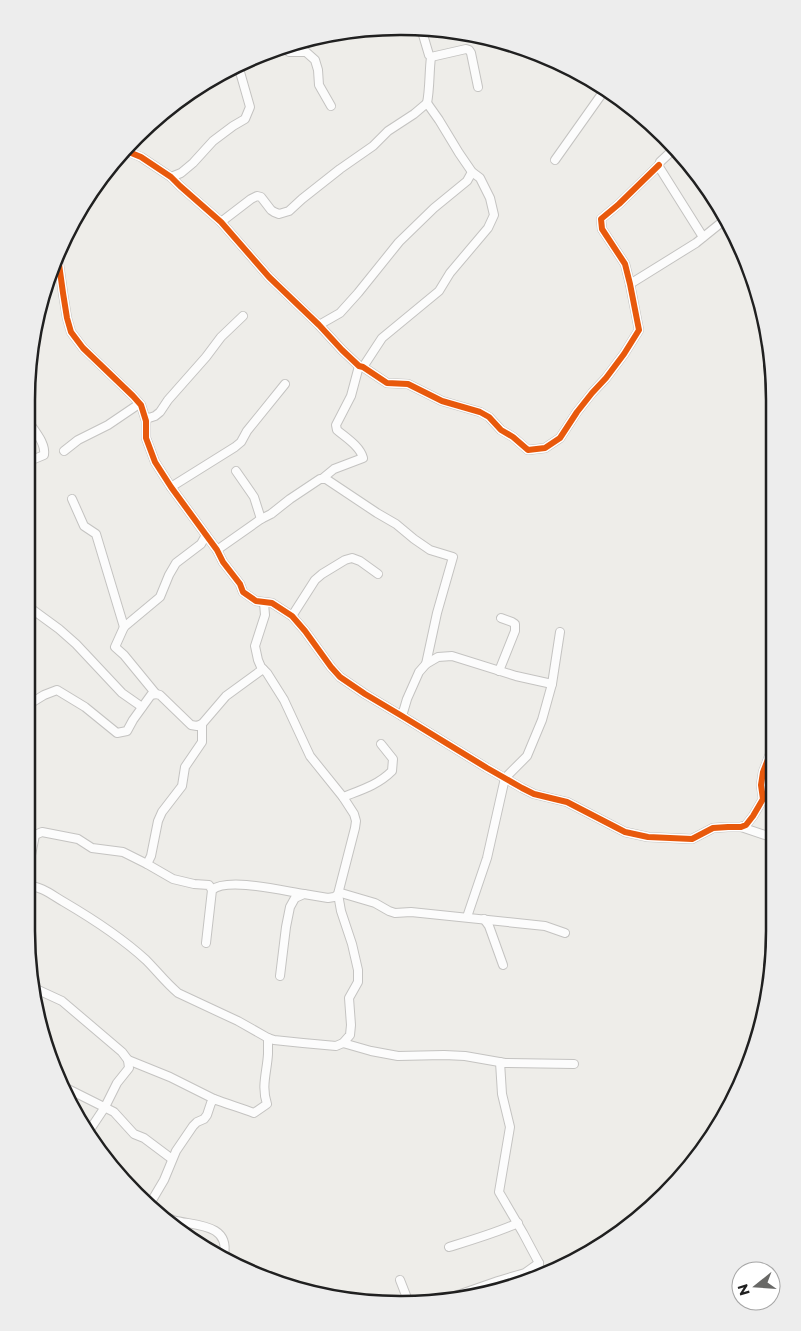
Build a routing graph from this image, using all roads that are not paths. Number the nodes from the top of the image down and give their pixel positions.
1 (423, 36) edge
2 (290, 52) edge
3 (431, 57) junction
4 (240, 72) edge
5 (478, 87) dead end
6 (601, 95) edge
7 (427, 103) junction
8 (330, 106) dead end
9 (132, 153) edge
10 (669, 154) edge
11 (555, 160) dead end
12 (658, 164) junction
13 (472, 172) junction
14 (171, 177) junction
15 (221, 222) junction
16 (720, 224) edge
17 (703, 237) junction
18 (59, 270) edge
19 (630, 284) junction
20 (243, 316) dead end
21 (319, 325) junction
22 (361, 366) junction
23 (285, 384) dead end
24 (139, 404) junction
25 (145, 417) junction
26 (35, 432) edge
27 (64, 451) dead end
28 (35, 459) edge
29 (236, 472) dead end
30 (323, 478) junction
31 (171, 487) junction
32 (72, 498) dead end
33 (261, 519) junction
34 (206, 535) junction
35 (217, 550) junction
36 (378, 574) dead end
37 (264, 603) junction
38 (35, 611) edge
39 (292, 616) junction
40 (501, 618) dead end
41 (124, 627) junction
42 (560, 632) dead end
43 (426, 664) junction
44 (263, 669) junction
45 (499, 671) junction
46 (552, 684) junction
47 (156, 694) junction
48 (35, 701) edge
49 (142, 707) junction
50 (402, 716) junction
51 (202, 724) junction
52 (381, 744) dead end
53 (766, 764) edge
54 (505, 778) junction
55 (343, 797) junction
56 (741, 827) junction
57 (35, 834) edge
58 (766, 835) edge
59 (147, 864) junction
60 (35, 887) edge
61 (212, 890) junction
62 (304, 894) junction
63 (338, 894) junction
64 (467, 918) junction
65 (484, 919) junction
66 (565, 933) dead end
67 (206, 943) dead end
68 (503, 964) dead end
69 (280, 976) dead end
70 (40, 991) edge
71 (268, 1038) junction
72 (343, 1043) junction
73 (128, 1060) junction
74 (500, 1062) junction
75 (574, 1064) dead end
76 (73, 1091) edge
77 (214, 1099) junction
78 (105, 1107) junction
79 (92, 1127) edge
80 (172, 1159) junction
81 (154, 1200) edge
82 (180, 1222) edge
83 (518, 1223) junction
84 (449, 1246) dead end
85 (225, 1251) edge
86 (539, 1263) junction
87 (539, 1269) edge
88 (400, 1280) dead end
89 (480, 1287) edge
90 (406, 1296) edge

1 - 3 street
2 - 8 street
3 - 5 street
3 - 7 street
4 - 14 street
6 - 11 street
7 - 13 street
7 - 15 street
9 - 14 street
10 - 12 street
12 - 17 street
12 - 19 street
13 - 21 street
13 - 22 street
14 - 15 street
15 - 21 street
16 - 17 street
17 - 19 street
18 - 24 street
19 - 22 street
20 - 25 street
21 - 22 street
22 - 30 street
23 - 31 street
24 - 25 street
24 - 27 street
25 - 31 street
26 - 28 street
29 - 33 street
30 - 33 street
30 - 43 street
31 - 34 street
32 - 41 street
33 - 35 street
34 - 35 street
34 - 41 street
35 - 37 street
36 - 39 street
37 - 39 street
37 - 44 street
38 - 49 street
39 - 50 street
40 - 45 street
41 - 47 street
42 - 46 street
43 - 45 street
43 - 50 street
44 - 51 street
44 - 55 street
45 - 46 street
46 - 54 street
47 - 49 street
47 - 51 street
48 - 49 street
50 - 54 street
51 - 59 street
52 - 55 street
53 - 56 street
54 - 56 street
54 - 64 street
55 - 63 street
56 - 58 street
57 - 59 street
59 - 61 street
60 - 71 street
61 - 62 street
61 - 67 street
62 - 63 street
62 - 69 street
63 - 64 street
63 - 72 street
64 - 65 street
65 - 66 street
65 - 68 street
70 - 73 street
71 - 72 street
71 - 77 street
72 - 74 street
73 - 77 street
73 - 78 street
74 - 75 street
74 - 83 street
76 - 78 street
77 - 80 street
78 - 79 street
78 - 80 street
80 - 81 street
82 - 85 street
83 - 84 street
83 - 86 street
86 - 87 street
86 - 89 street
88 - 90 street

